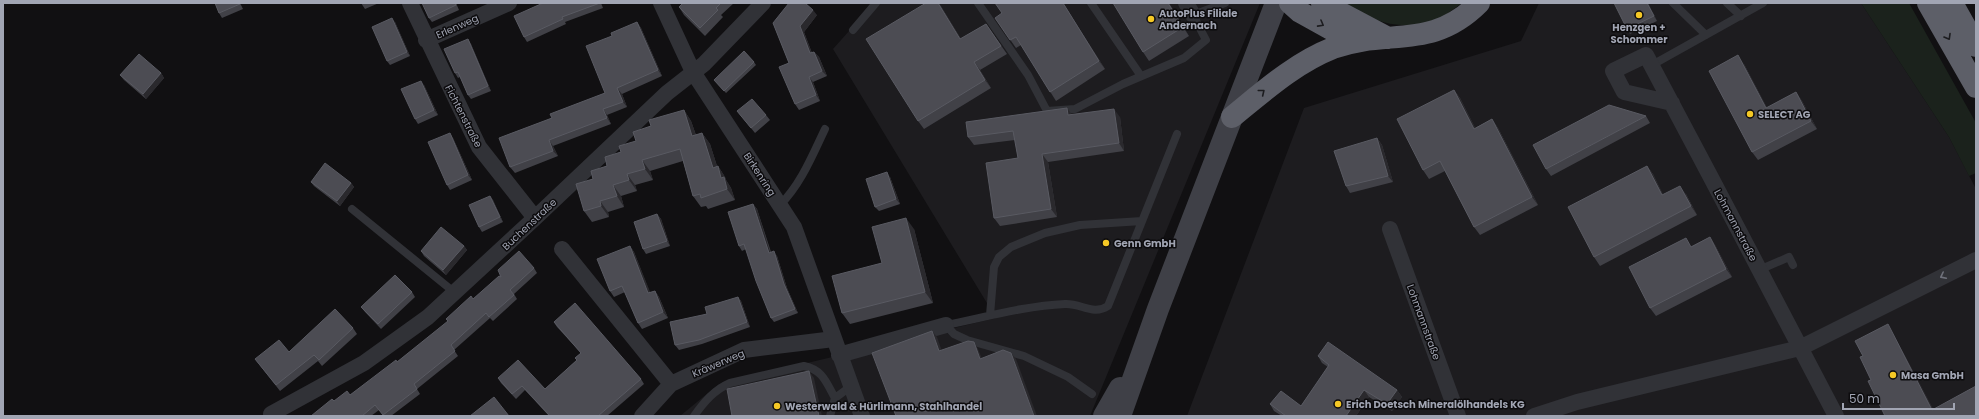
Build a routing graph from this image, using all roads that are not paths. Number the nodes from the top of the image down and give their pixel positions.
1 (410, 3) edge
2 (509, 3) edge
3 (660, 3) edge
4 (763, 3) edge
5 (876, 3) edge
6 (978, 3) edge
7 (1091, 3) edge
8 (1225, 3) edge
9 (1276, 3) edge
10 (1290, 3) edge
11 (1479, 3) edge
12 (1673, 3) edge
13 (1727, 3) edge
14 (1763, 3) edge
15 (1928, 3) edge
16 (1952, 3) edge
17 (1330, 5) edge
18 (1189, 9) edge
19 (1741, 16) junction
20 (853, 30) dead end
21 (1706, 35) junction
22 (1388, 38) junction
23 (426, 40) junction
24 (1354, 42) junction
25 (1976, 46) edge
26 (1652, 65) junction
27 (693, 72) junction
28 (1141, 76) junction
29 (1976, 87) edge
30 (1672, 103) junction
31 (1232, 117) junction
32 (826, 129) dead end
33 (1177, 134) dead end
34 (780, 204) junction
35 (352, 209) dead end
36 (535, 218) junction
37 (1142, 221) junction
38 (1390, 229) dead end
39 (562, 249) dead end
40 (1976, 260) edge
41 (1793, 265) dead end
42 (1760, 270) junction
43 (454, 292) junction
44 (990, 315) junction
45 (946, 325) junction
46 (834, 339) junction
47 (1800, 348) junction
48 (1142, 352) junction
49 (839, 356) junction
50 (671, 384) junction
51 (850, 387) junction
52 (1092, 394) dead end
53 (835, 398) junction
54 (271, 414) dead end
55 (642, 416) edge
56 (694, 416) edge
57 (830, 416) edge
58 (862, 416) edge
59 (1104, 416) edge
60 (1120, 416) edge
61 (1458, 416) edge
62 (1534, 416) edge
63 (1836, 416) edge

1 - 23 street, Fichtenstraße
2 - 23 street, Erlenweg
3 - 27 street, Birkenring
4 - 27 street, Buchenstraße
5 - 20 lane
6 - 28 lane
7 - 28 lane
8 - 18 lane
9 - 31 main road
10 -> 24 highway
11 - 22 highway
12 - 21 lane
13 - 19 lane
14 - 19 lane
15 -> 29 highway
16 - 25 highway
17 - 22 highway
18 - 28 lane
19 - 21 lane
21 - 26 lane
22 - 24 highway
23 - 36 street, Fichtenstraße
31 -> 24 highway
26 - 30 street, Lohmannstraße
26 - 30 street
27 - 34 street, Birkenring
27 - 36 street, Buchenstraße
30 - 42 street, Lohmannstraße
31 - 48 main road
32 - 34 lane
33 - 37 lane
34 - 46 street, Birkenring
35 - 43 lane
36 - 43 street, Buchenstraße
37 - 44 lane
37 - 44 lane
38 - 61 street, Lohmannstraße
39 - 50 street
40 -> 47 street
41 - 42 lane
42 - 47 street, Lohmannstraße
43 - 54 street, Buchenstraße
44 - 45 lane
45 - 49 street
45 - 52 lane
46 - 49 street, Birkenring
46 - 50 street, Kräwerweg
47 - 62 street
47 - 63 street, Lohmannstraße
48 - 59 main road
48 - 60 main road
49 - 51 street, Birkenring
50 - 55 street, Kräwerweg
51 - 53 lane
51 - 58 street, Birkenring
53 - 56 lane
53 - 57 lane

